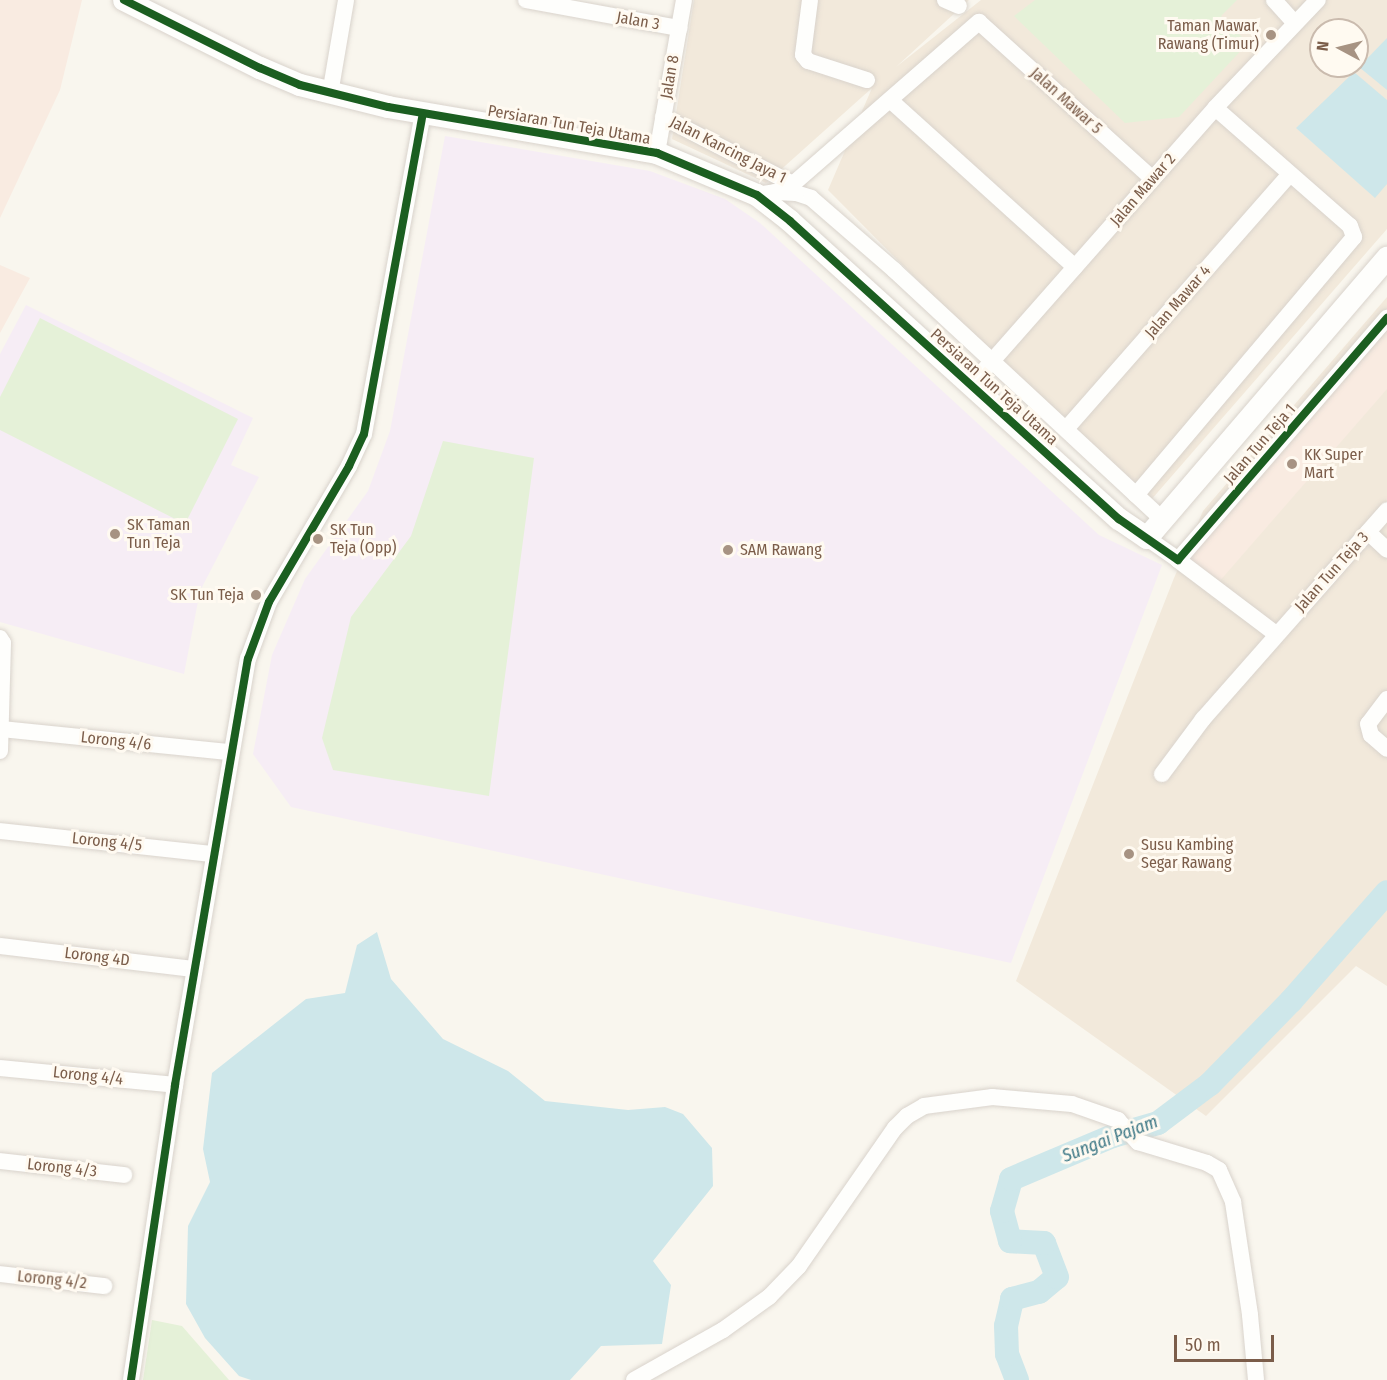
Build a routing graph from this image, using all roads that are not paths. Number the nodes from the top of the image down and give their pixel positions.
1 (124, 0) edge
2 (346, 0) edge
3 (526, 0) edge
4 (684, 0) edge
5 (810, 0) edge
6 (1274, 0) edge
7 (1318, 0) edge
8 (545, 2) edge
9 (1295, 22) junction
10 (679, 28) junction
11 (867, 80) dead end
12 (330, 94) junction
13 (890, 100) junction
14 (1215, 108) junction
15 (423, 114) junction
16 (663, 117) junction
17 (657, 153) junction
18 (1290, 174) junction
19 (1153, 179) junction
20 (794, 188) junction
21 (758, 195) junction
22 (1387, 258) edge
23 (1076, 267) junction
24 (1387, 318) edge
25 (992, 362) junction
26 (971, 385) junction
27 (1066, 429) junction
28 (1136, 495) junction
29 (1387, 510) edge
30 (1162, 519) junction
31 (1368, 532) junction
32 (1147, 538) junction
33 (1387, 550) edge
34 (1178, 560) junction
35 (1276, 634) junction
36 (0, 638) edge
37 (1387, 699) edge
38 (2, 729) junction
39 (1387, 749) edge
40 (0, 751) edge
41 (230, 753) junction
42 (1162, 774) dead end
43 (0, 831) edge
44 (213, 854) junction
45 (0, 946) edge
46 (194, 969) junction
47 (0, 1068) edge
48 (175, 1085) junction
49 (0, 1161) edge
50 (124, 1175) dead end
51 (0, 1274) edge
52 (104, 1286) dead end
53 (131, 1380) edge
54 (634, 1380) edge
55 (1256, 1380) edge

1 - 12 street, Persiaran Tun Teja Utama
2 - 12 street
3 - 8 street, Jalan 3
4 - 10 street, Jalan 8
5 - 11 street
6 - 9 street
7 - 9 street, Jalan Mawar 2
8 - 10 street, Jalan 3
9 - 14 street, Jalan Mawar 2
10 - 16 street, Jalan 8
12 - 15 street, Persiaran Tun Teja Utama
13 - 19 street, Jalan Mawar 5
13 - 20 street
13 - 23 street
14 - 18 street
14 - 19 street, Jalan Mawar 2
15 - 17 street, Persiaran Tun Teja Utama
15 - 41 street
16 - 17 street, Jalan 8
16 - 20 street, Jalan Kancing Jaya 1
17 - 21 street, Persiaran Tun Teja Utama
18 - 27 street, Jalan Mawar 4
18 - 28 street
19 - 23 street, Jalan Mawar 2
20 - 21 street
20 - 25 street, Jalan Kancing Jaya 1
21 - 26 street, Persiaran Tun Teja Utama
22 - 30 street
23 - 25 street, Jalan Mawar 2
24 - 34 street, Jalan Tun Teja 1
25 - 26 street, Jalan Mawar 2
25 - 27 street, Jalan Kancing Jaya 1
26 - 32 street, Persiaran Tun Teja Utama
27 - 28 street, Jalan Kancing Jaya 1
28 - 30 street, Jalan Kancing Jaya 1
29 - 31 street, Jalan Tun Teja 3
30 - 32 street
31 - 33 street
31 - 35 street, Jalan Tun Teja 3
32 - 34 street
34 - 35 street
35 - 42 street, Jalan Tun Teja 3
36 - 38 street
37 - 39 street
38 - 40 street
38 - 41 street, Lorong 4/6
41 - 44 street
43 - 44 street, Lorong 4/5
44 - 46 street
45 - 46 street, Lorong 4D
46 - 48 street
47 - 48 street, Lorong 4/4
48 - 53 street
49 - 50 street, Lorong 4/3
51 - 52 street, Lorong 4/2
54 - 55 street

